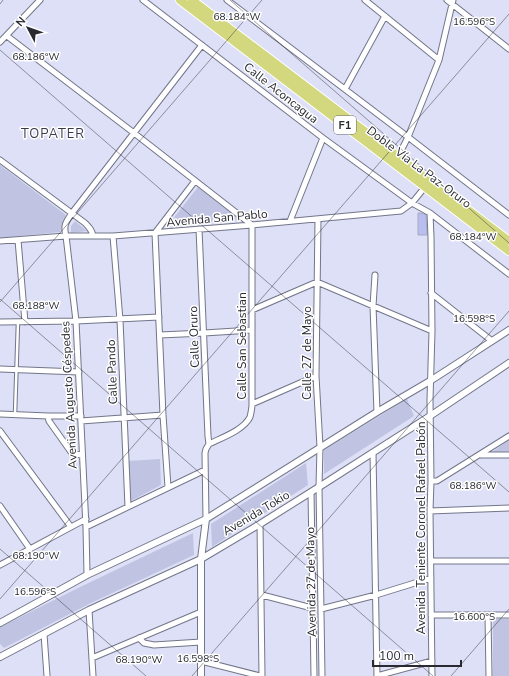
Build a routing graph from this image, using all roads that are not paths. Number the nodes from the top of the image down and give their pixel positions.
1 (40, 0) edge
2 (143, 0) edge
3 (180, 0) edge
4 (192, 0) edge
5 (229, 0) edge
6 (365, 0) edge
7 (447, 0) edge
8 (453, 2) edge
9 (385, 16) junction
10 (7, 36) junction
11 (0, 42) edge
12 (202, 45) junction
13 (509, 49) edge
14 (439, 60) junction
15 (345, 89) junction
16 (134, 133) junction
17 (408, 137) junction
18 (323, 138) junction
19 (398, 157) junction
20 (0, 160) edge
21 (195, 181) junction
22 (425, 187) junction
23 (412, 204) junction
24 (72, 213) junction
25 (430, 214) junction
26 (509, 215) edge
27 (318, 220) junction
28 (290, 221) junction
29 (252, 225) junction
30 (199, 229) junction
31 (155, 233) junction
32 (66, 236) junction
33 (93, 236) junction
34 (113, 236) junction
35 (18, 240) junction
36 (0, 241) edge
37 (509, 241) edge
38 (509, 251) edge
39 (509, 274) edge
40 (374, 275) dead end
41 (317, 282) junction
42 (431, 293) junction
43 (373, 306) junction
44 (252, 310) junction
45 (159, 317) junction
46 (120, 320) junction
47 (0, 322) edge
48 (18, 322) junction
49 (25, 322) junction
50 (76, 322) junction
51 (252, 330) junction
52 (509, 330) edge
53 (432, 331) junction
54 (204, 333) junction
55 (160, 335) junction
56 (492, 342) junction
57 (509, 363) edge
58 (0, 370) edge
59 (16, 370) junction
60 (79, 372) junction
61 (316, 376) junction
62 (430, 381) junction
63 (252, 404) junction
64 (377, 412) junction
65 (0, 414) edge
66 (15, 415) junction
67 (48, 416) junction
68 (163, 416) junction
69 (430, 416) junction
70 (81, 418) junction
71 (124, 418) junction
72 (0, 431) edge
73 (509, 436) edge
74 (209, 444) junction
75 (320, 447) junction
76 (373, 453) junction
77 (82, 454) junction
78 (480, 455) junction
79 (509, 456) edge
80 (205, 470) junction
81 (431, 481) junction
82 (168, 487) junction
83 (319, 487) junction
84 (311, 492) junction
85 (0, 506) edge
86 (128, 507) junction
87 (509, 508) edge
88 (430, 511) junction
89 (86, 519) junction
90 (206, 519) junction
91 (260, 524) junction
92 (71, 527) junction
93 (86, 527) junction
94 (30, 549) junction
95 (201, 559) junction
96 (431, 561) junction
97 (509, 561) edge
98 (0, 565) edge
99 (87, 576) junction
100 (431, 578) junction
101 (262, 595) junction
102 (376, 595) junction
103 (312, 608) junction
104 (321, 609) junction
105 (89, 610) junction
106 (201, 612) junction
107 (432, 615) junction
108 (488, 615) junction
109 (509, 615) edge
110 (0, 623) edge
111 (44, 634) junction
112 (139, 638) junction
113 (201, 642) junction
114 (0, 657) edge
115 (92, 658) junction
116 (201, 661) junction
117 (432, 661) junction
118 (47, 676) edge
119 (93, 676) edge
120 (201, 676) edge
121 (261, 676) edge
122 (314, 676) edge
123 (322, 676) edge
124 (377, 676) edge
125 (432, 676) edge
126 (489, 676) edge

1 - 10 street
2 - 12 street, Calle Aconcagua
3 - 22 highway, Doble Vía La Paz-Oruro / F1
4 - 19 highway, Doble Vía La Paz-Oruro / F1
5 - 15 street
6 - 9 street
7 - 8 street
8 - 13 street
8 - 14 street
9 - 14 street
9 - 15 street
10 - 11 street
10 - 16 street
12 - 16 street, Avenida Augusto Céspedes
12 - 18 street, Calle Aconcagua
14 - 17 street
15 - 17 street
16 - 21 street
16 - 24 street, Avenida Augusto Céspedes
17 - 19 street
17 - 26 street
18 - 23 street, Calle Aconcagua
18 - 28 street
19 - 37 highway, Doble Vía La Paz-Oruro / F1
20 - 24 street
21 - 29 street
21 - 31 street
22 - 23 street, Avenida San Pablo
22 - 38 highway, Doble Vía La Paz-Oruro / F1
23 - 25 street, Calle Aconcagua
23 - 27 street, Avenida San Pablo
24 - 32 street, Avenida Augusto Céspedes
24 - 33 street
25 - 39 street, Calle Aconcagua
25 - 42 street
27 - 28 street, Avenida San Pablo
27 - 41 street, Calle 27 de Mayo
28 - 29 street, Avenida San Pablo
29 - 30 street, Avenida San Pablo
29 - 44 street, Calle San Sebastian
30 - 31 street, Avenida San Pablo
30 - 54 street, Calle Oruro
31 - 34 street, Avenida San Pablo
31 - 45 street
32 - 33 street, Avenida San Pablo
32 - 35 street, Avenida San Pablo
32 - 50 street, Avenida Augusto Céspedes
33 - 34 street, Avenida San Pablo
34 - 46 street, Calle Pando
35 - 36 street, Avenida San Pablo
35 - 49 street
40 - 43 street
41 - 43 street
41 - 44 street
41 - 61 street, Calle 27 de Mayo
42 - 53 street
42 - 56 street
43 - 53 street
43 - 64 street
44 - 51 street, Calle San Sebastian
45 - 46 street
45 - 55 street
46 - 50 street
46 - 71 street, Calle Pando
47 - 48 street
48 - 49 street
48 - 59 lane
49 - 50 street
50 - 60 street, Avenida Augusto Céspedes
51 - 54 street
51 - 63 street, Calle San Sebastian
52 - 56 street, Avenida Tokio
53 - 62 street
54 - 55 street
54 - 74 street, Calle Oruro
55 - 68 street
56 - 62 street, Avenida Tokio
57 - 69 street, Avenida Tokio
58 - 59 street
59 - 60 street
59 - 66 lane
60 - 70 street, Avenida Augusto Céspedes
61 - 63 street
61 - 75 street, Calle 27 de Mayo
62 - 64 street, Avenida Tokio
62 - 69 street, Avenida Teniente Coronel Rafael Pabón
63 - 74 street, Calle San Sebastian
64 - 75 street, Avenida Tokio
65 - 66 street
66 - 67 street
67 - 70 street
67 - 77 street
68 - 71 street
68 - 82 street
69 - 76 street, Avenida Tokio
69 - 81 street, Avenida Teniente Coronel Rafael Pabón
70 - 71 street
70 - 77 street, Avenida Augusto Céspedes
71 - 86 street, Calle Pando
72 - 92 street
73 - 78 street
74 - 80 street, Calle Oruro
75 - 83 street, Calle 27 de Mayo
75 - 90 street, Avenida Tokio
76 - 83 street, Avenida Tokio
76 - 102 street
77 - 89 street, Avenida Augusto Céspedes
78 - 79 street
78 - 81 street
80 - 82 street
80 - 90 street, Calle Oruro
81 - 88 street, Avenida Teniente Coronel Rafael Pabón
82 - 86 street
83 - 84 street, Avenida Tokio
83 - 104 street, Avenida 27 de Mayo
84 - 91 street, Avenida Tokio
84 - 103 street, Avenida 27 de Mayo
85 - 94 street
86 - 93 street
87 - 88 street
88 - 96 street, Avenida Teniente Coronel Rafael Pabón
89 - 92 street
89 - 93 street, Avenida Augusto Céspedes
90 - 95 street
90 - 99 street, Avenida Tokio
91 - 95 street, Avenida Tokio
91 - 101 street
92 - 94 street
93 - 99 street, Avenida Augusto Céspedes
94 - 98 street
95 - 105 street, Avenida Tokio
95 - 106 street
96 - 97 street
96 - 100 street, Avenida Teniente Coronel Rafael Pabón
99 - 110 street, Avenida Tokio
100 - 102 street
100 - 107 street, Avenida Teniente Coronel Rafael Pabón
101 - 103 street
101 - 121 street
102 - 104 street
102 - 124 street
103 - 122 street, Avenida 27 de Mayo
104 - 123 street, Avenida 27 de Mayo
105 - 111 street, Avenida Tokio
105 - 115 street
106 - 112 street
106 - 113 street
107 - 108 street
107 - 117 street, Avenida Teniente Coronel Rafael Pabón
108 - 109 street
108 - 126 street
111 - 114 street, Avenida Tokio
111 - 118 street
112 - 113 street
112 - 115 street
113 - 116 street
115 - 119 street
116 - 120 street
116 - 121 street
117 - 124 street
117 - 125 street, Avenida Teniente Coronel Rafael Pabón

